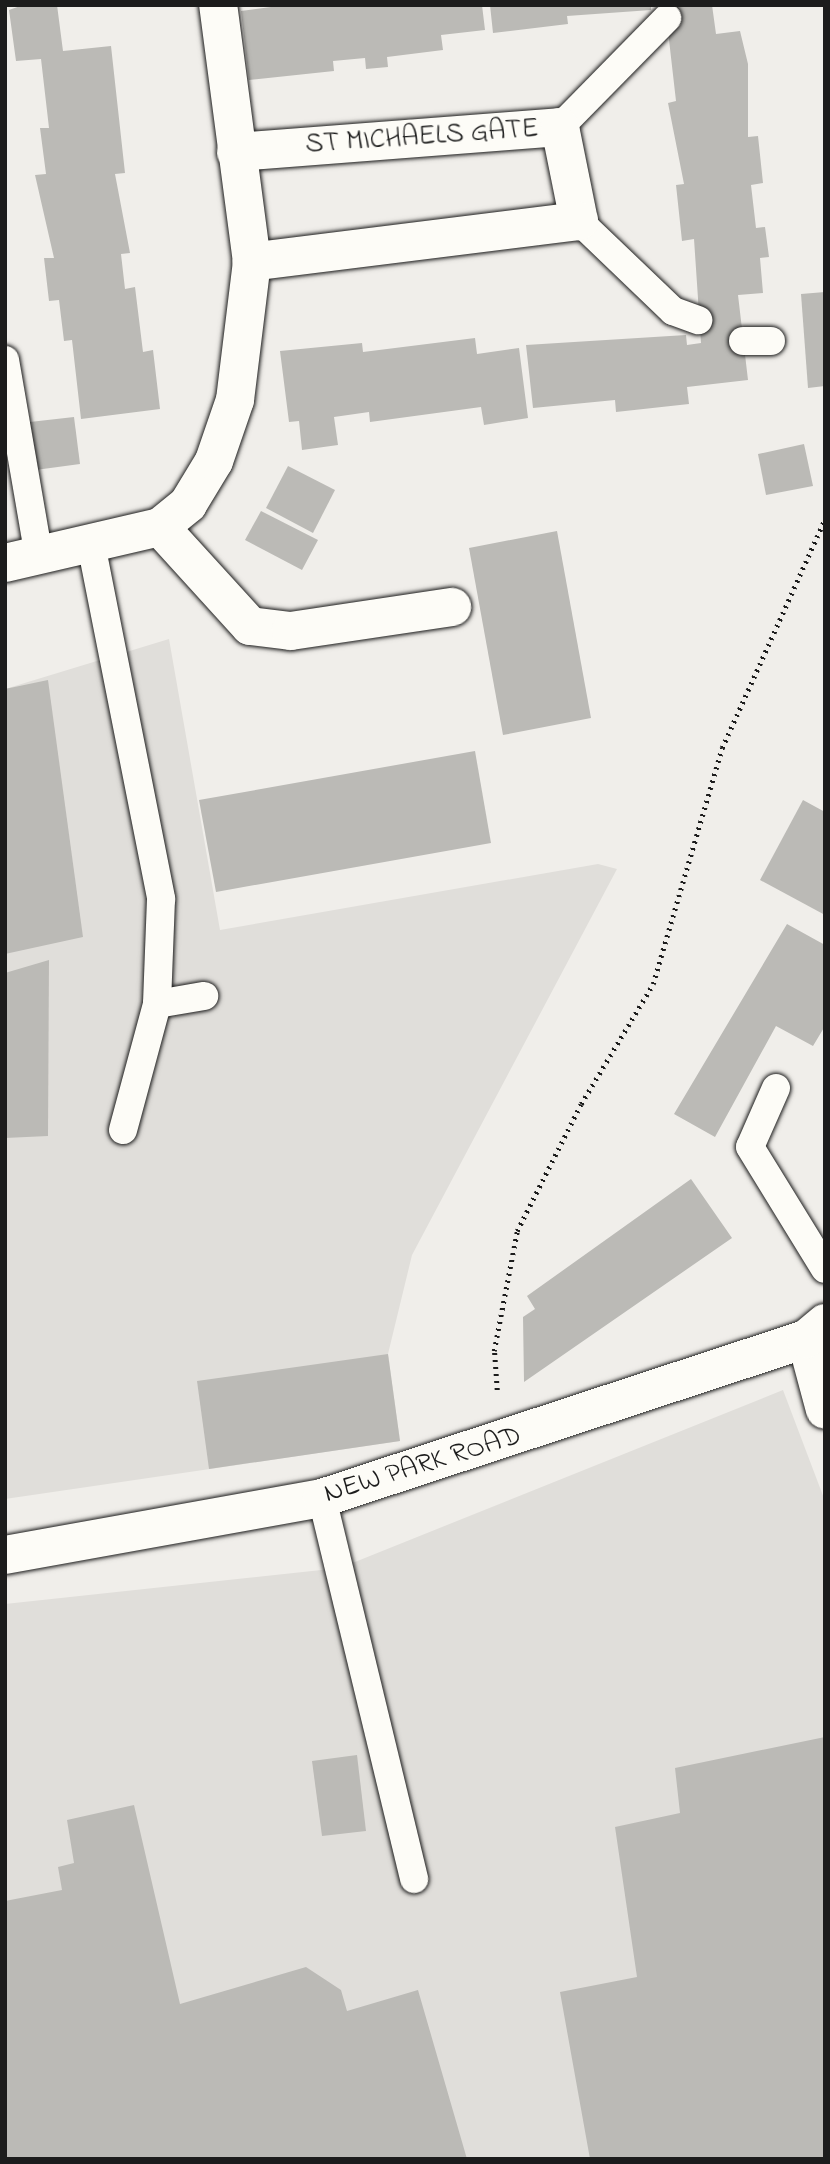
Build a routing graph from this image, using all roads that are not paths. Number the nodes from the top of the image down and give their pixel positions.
1 (218, 5) edge
2 (667, 18) dead end
3 (560, 127) junction
4 (236, 152) junction
5 (579, 221) junction
6 (252, 262) junction
7 (698, 320) dead end
8 (5, 360) edge
9 (160, 527) junction
10 (91, 544) junction
11 (22, 560) edge
12 (452, 607) dead end
13 (204, 996) dead end
14 (157, 1004) junction
15 (776, 1088) dead end
16 (123, 1130) dead end
17 (825, 1269) edge
18 (815, 1331) edge
19 (822, 1390) edge
20 (322, 1499) junction
21 (5, 1555) edge
22 (414, 1879) dead end

1 - 4 street
2 - 3 lane
3 - 4 street, ST MICHAELS GATE
3 - 5 street, ST MICHAELS GATE
4 - 6 street
5 - 6 street
5 - 7 lane
6 - 9 street
8 - 11 lane
9 - 10 street
9 - 12 street
10 - 11 street
10 - 14 lane
13 - 14 lane
14 - 16 lane
15 - 17 lane
18 - 19 street
18 - 20 street, NEW PARK ROAD
20 - 21 street, NEW PARK ROAD
20 - 22 lane

